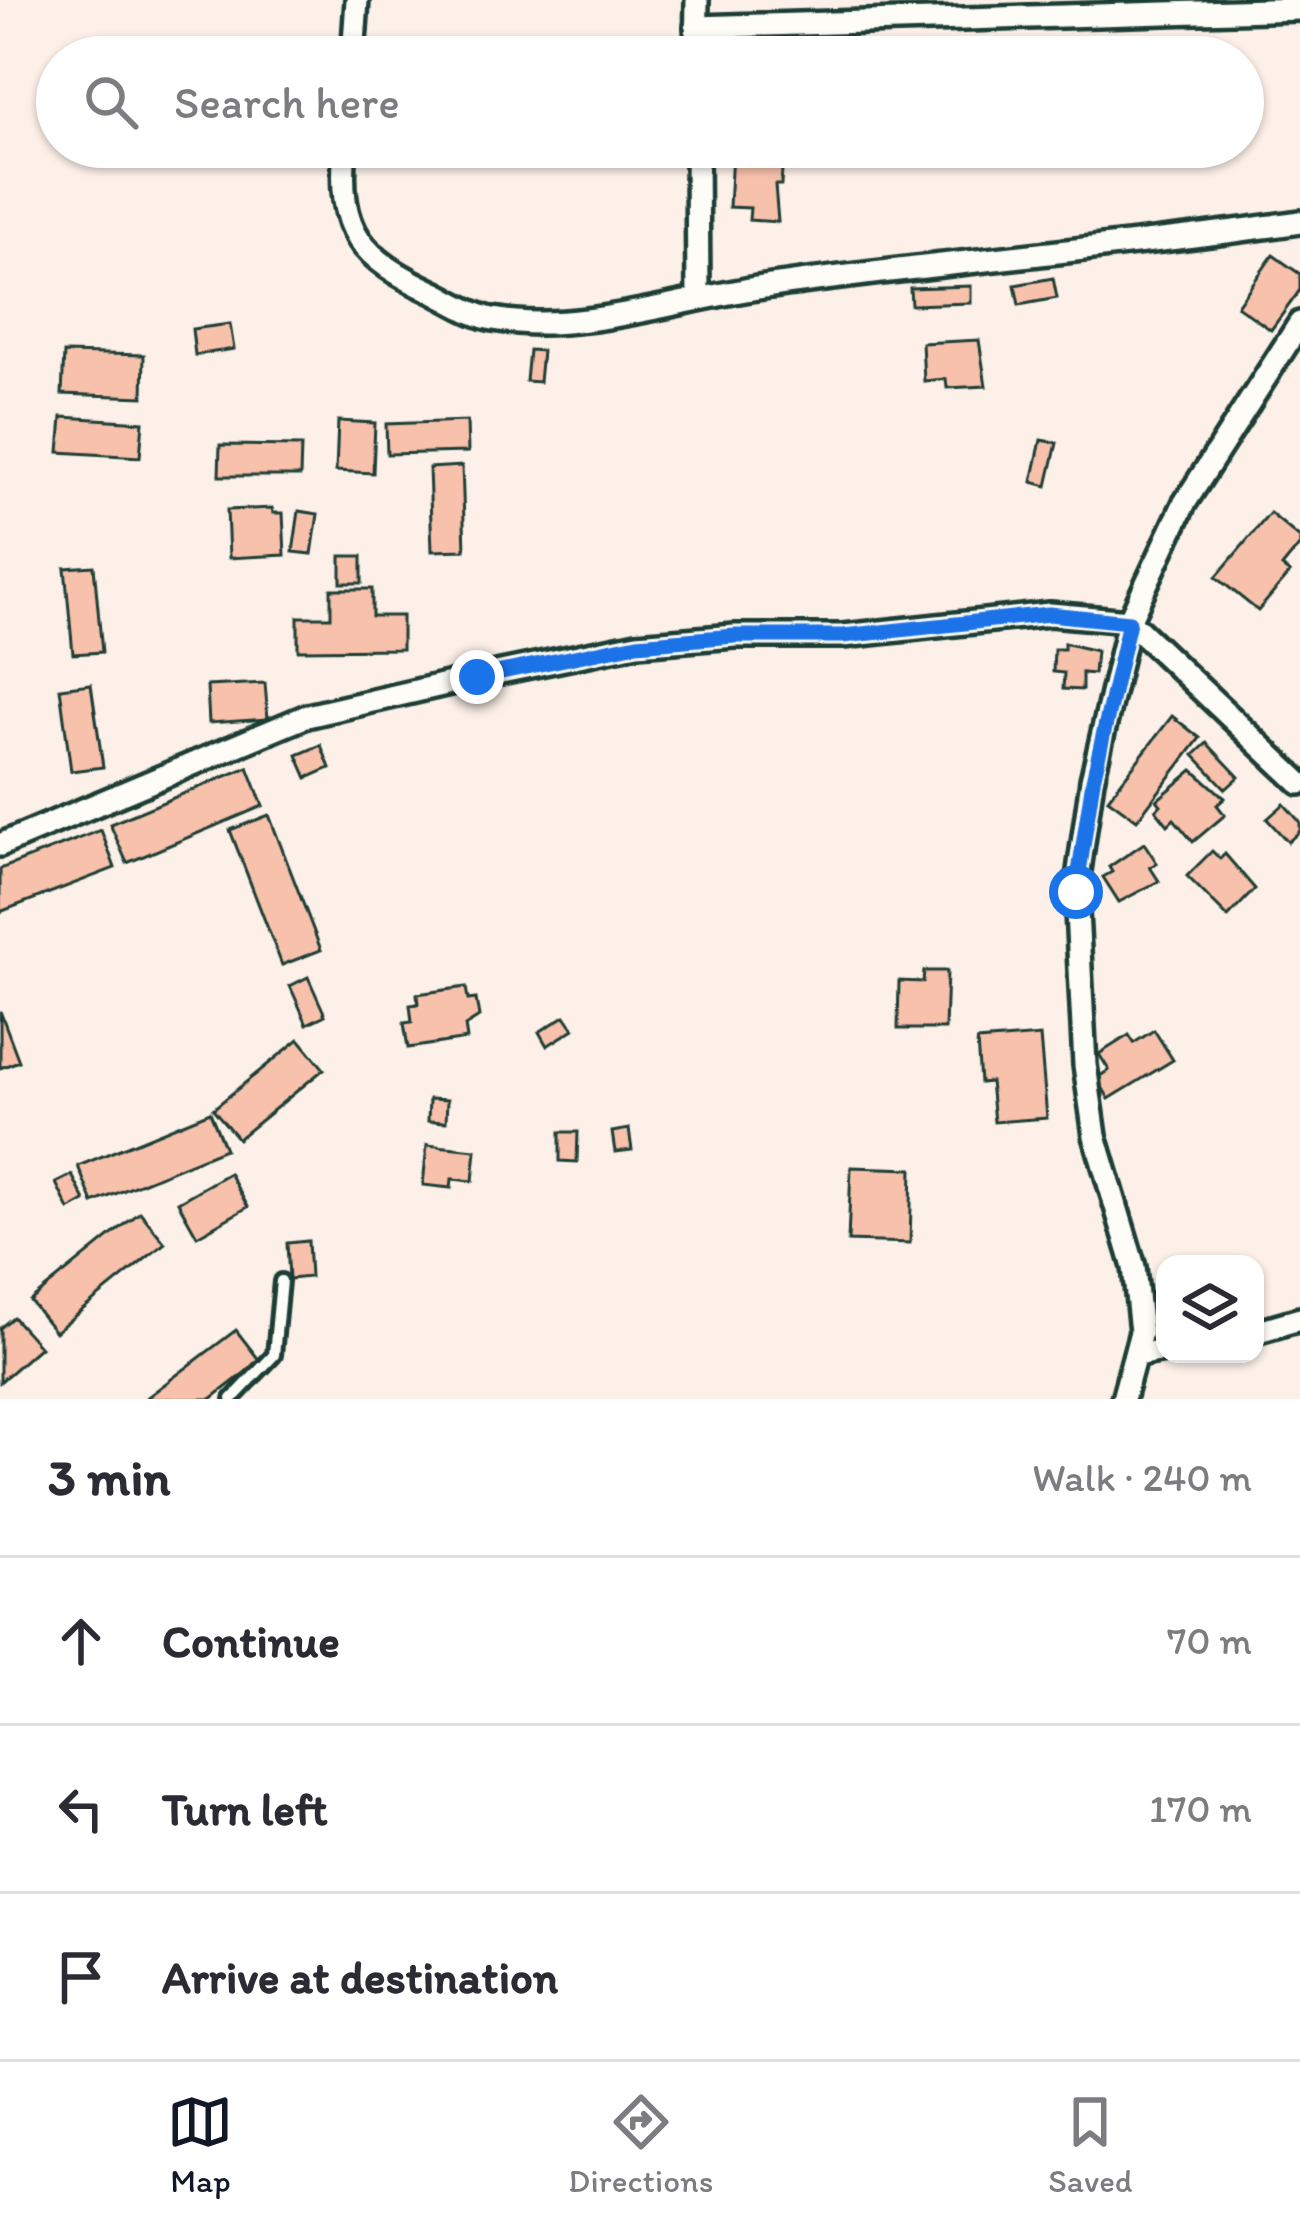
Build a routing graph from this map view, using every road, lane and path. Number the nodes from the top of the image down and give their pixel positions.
1 (357, 0) edge
2 (697, 0) edge
3 (1300, 9) edge
4 (696, 27) junction
5 (354, 36) edge
6 (696, 36) edge
7 (343, 168) edge
8 (697, 168) edge
9 (1300, 222) edge
10 (698, 296) junction
11 (1300, 323) edge
12 (1129, 622) junction
13 (1300, 782) edge
14 (0, 845) edge
15 (281, 1281) dead end
16 (1300, 1319) edge
17 (1264, 1329) edge
18 (1156, 1352) edge
19 (1137, 1355) junction
20 (232, 1399) edge
21 (1123, 1399) edge

1 - 5 street
2 - 4 street
3 - 4 street
4 - 6 street
7 - 10 street
8 - 10 street
9 - 10 street
11 - 12 street
12 - 13 street
12 - 14 street
12 - 19 street
15 - 20 lane
16 - 17 street
18 - 19 street
19 - 21 street

